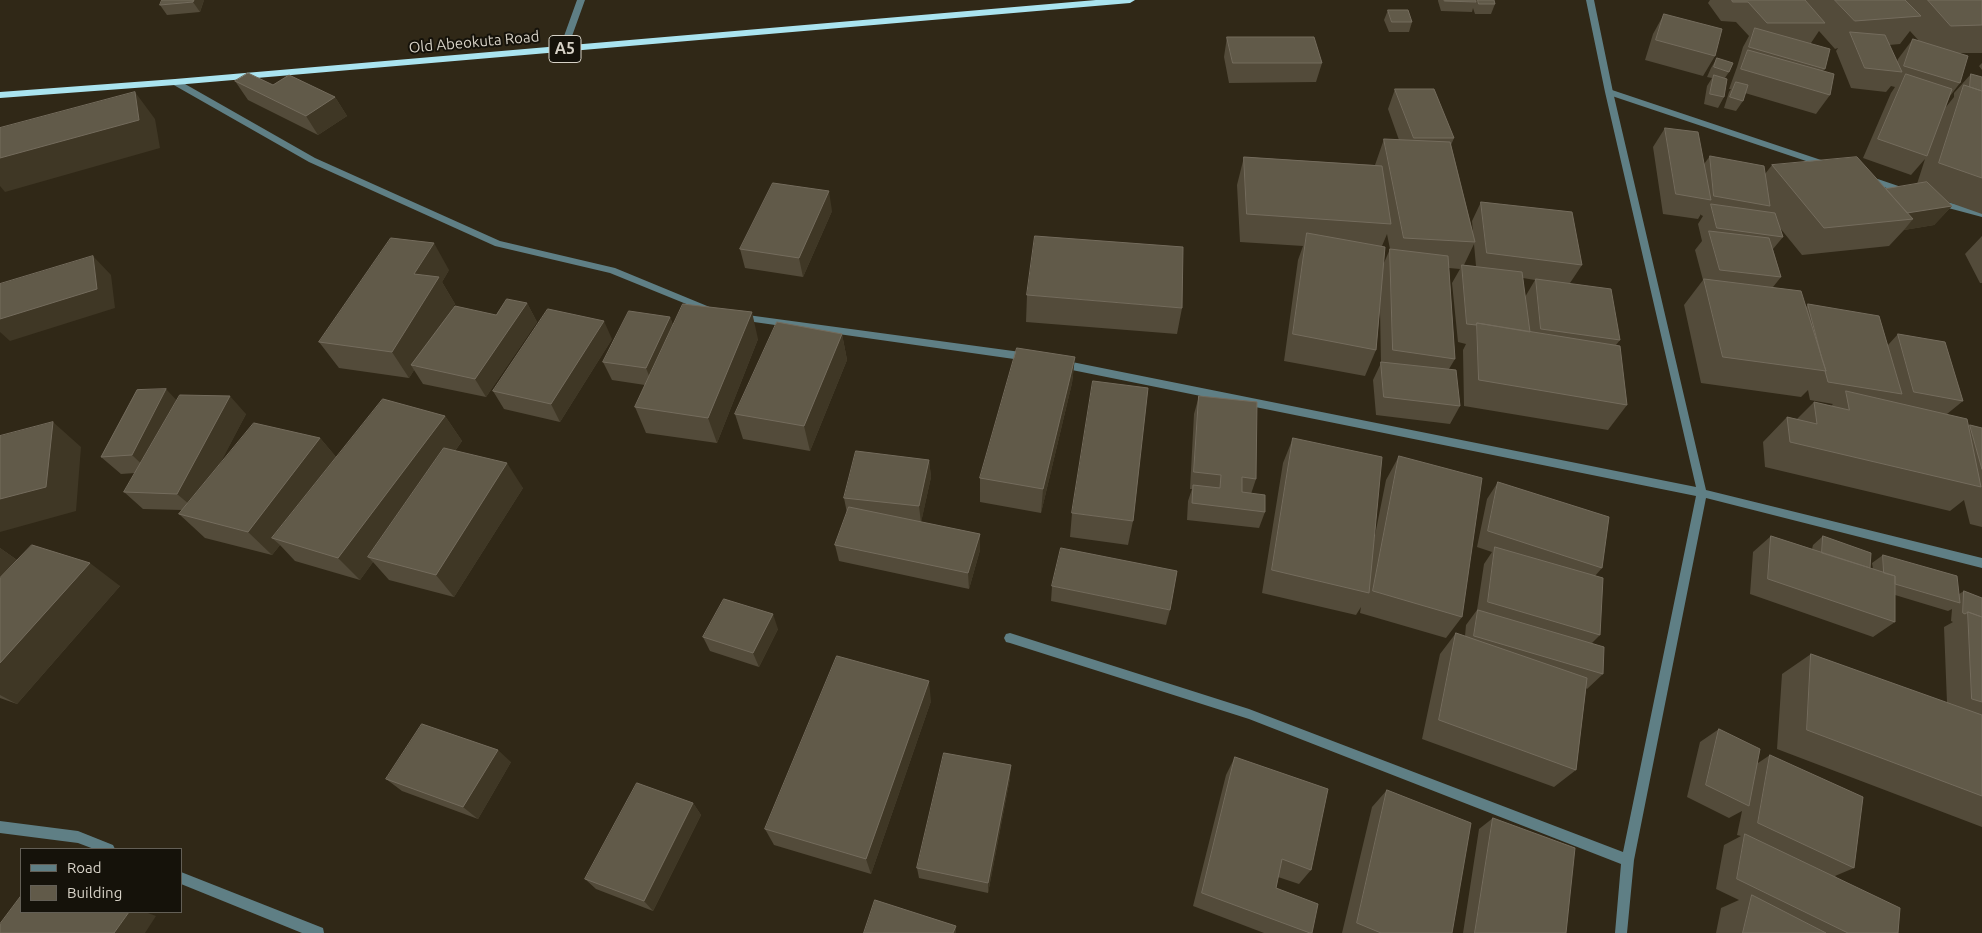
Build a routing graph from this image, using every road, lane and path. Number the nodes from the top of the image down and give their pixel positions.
1 (581, 0) edge
2 (1124, 0) edge
3 (1590, 0) edge
4 (563, 50) junction
5 (175, 82) junction
6 (1610, 92) junction
7 (0, 95) edge
8 (1836, 168) edge
9 (1864, 177) edge
10 (1919, 196) edge
11 (1928, 198) edge
12 (1982, 214) edge
13 (1702, 493) junction
14 (1982, 563) edge
15 (1010, 638) dead end
16 (0, 827) edge
17 (106, 848) edge
18 (1628, 860) junction
19 (182, 878) edge
20 (318, 933) edge
21 (1622, 933) edge

1 - 4 street
2 - 4 highway, Old Abeokuta Road / A5
3 - 6 street
4 - 5 highway, Old Abeokuta Road / A5
5 - 7 highway, Old Abeokuta Road / A5
5 - 13 street
6 - 8 street
6 - 13 street
9 - 10 street
11 - 12 street
13 - 14 street
13 - 18 street
15 - 18 street
16 - 17 street
18 - 21 street
19 - 20 street

